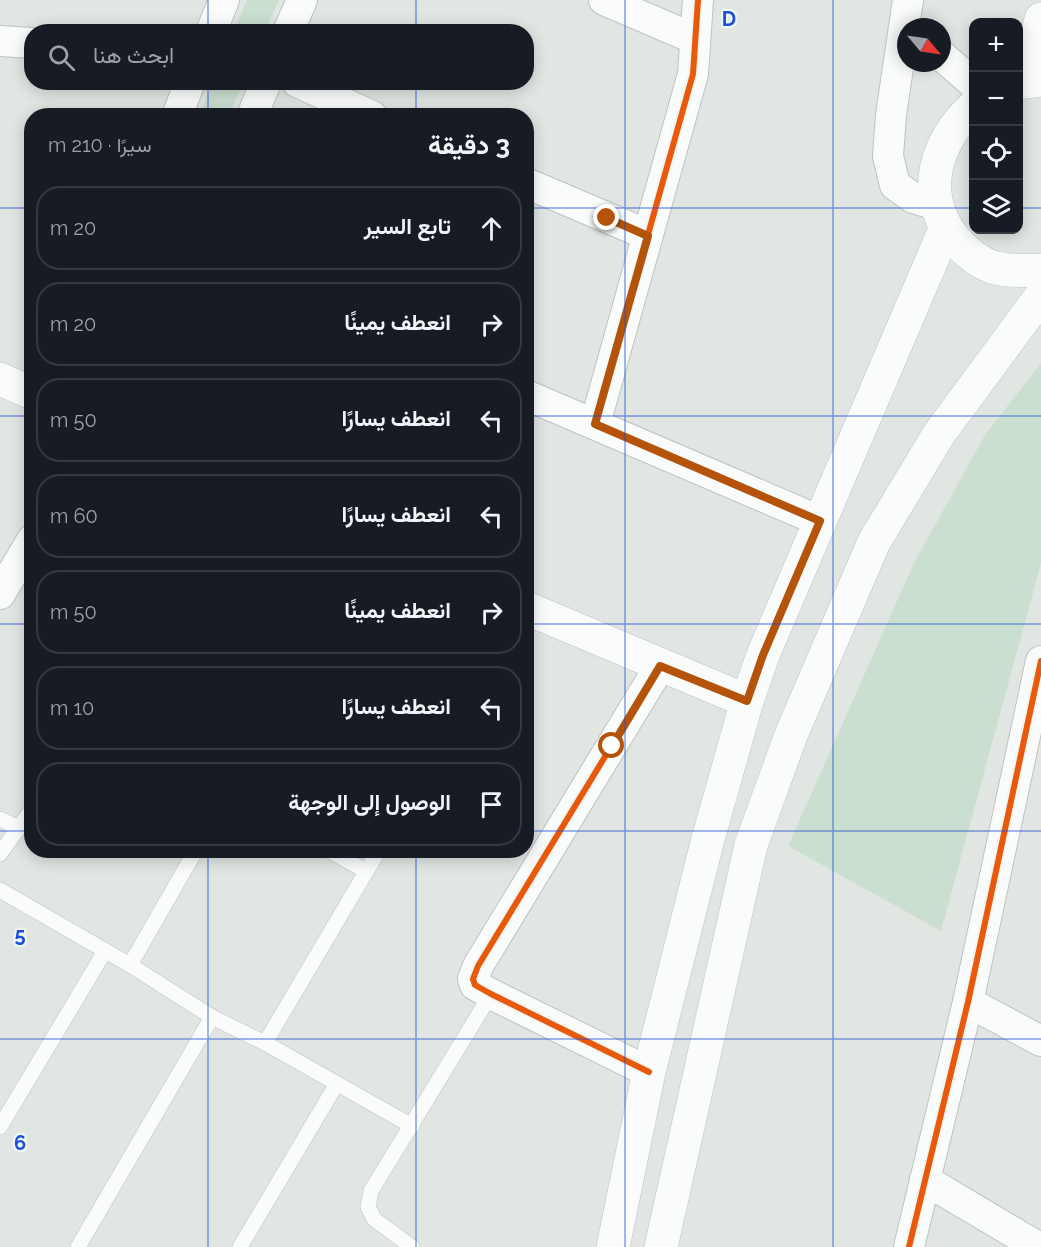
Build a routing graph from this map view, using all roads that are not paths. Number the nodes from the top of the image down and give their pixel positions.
1 (224, 0) edge
2 (302, 0) edge
3 (604, 0) edge
4 (698, 0) edge
5 (911, 14) edge
6 (1041, 19) edge
7 (214, 24) edge
8 (292, 24) edge
9 (695, 39) junction
10 (0, 41) edge
11 (24, 42) edge
12 (951, 65) edge
13 (969, 80) edge
14 (1028, 81) edge
15 (187, 90) edge
16 (263, 90) edge
17 (315, 90) edge
18 (180, 108) edge
19 (255, 108) edge
20 (354, 108) edge
21 (969, 111) edge
22 (534, 186) edge
23 (941, 216) junction
24 (648, 236) junction
25 (1041, 270) edge
26 (1041, 296) edge
27 (0, 379) edge
28 (24, 390) edge
29 (534, 398) edge
30 (595, 424) junction
31 (820, 521) junction
32 (24, 554) edge
33 (0, 594) edge
34 (534, 611) edge
35 (1041, 661) edge
36 (660, 666) junction
37 (747, 701) junction
38 (0, 819) edge
39 (24, 821) edge
40 (19, 828) junction
41 (0, 854) edge
42 (191, 858) edge
43 (342, 858) edge
44 (374, 858) edge
45 (366, 871) junction
46 (0, 890) edge
47 (105, 951) junction
48 (130, 965) junction
49 (491, 994) junction
50 (968, 1002) junction
51 (212, 1017) junction
52 (1041, 1041) edge
53 (265, 1043) junction
54 (649, 1072) junction
55 (336, 1085) junction
56 (412, 1126) junction
57 (0, 1127) edge
58 (925, 1180) junction
59 (78, 1247) edge
60 (240, 1247) edge
61 (412, 1247) edge
62 (613, 1247) edge
63 (661, 1247) edge
64 (909, 1247) edge
65 (1038, 1247) edge

1 - 7 street
2 - 8 street
3 - 9 street
4 - 9 street
5 - 23 street
6 - 14 main road
9 - 24 street
10 - 11 street
12 - 13 street
15 - 18 street
16 - 19 street
17 - 20 street
21 - 23 main road
22 - 24 street
23 - 25 main road
23 - 31 main road
24 - 30 street
26 - 63 main road
27 - 28 main road
29 - 30 street
30 - 31 street
31 - 37 main road
32 - 33 street
34 - 36 main road
35 - 50 street
36 - 37 main road
36 - 49 street
37 - 54 main road
38 - 40 lane
39 - 40 lane
40 - 41 lane
42 - 48 lane
43 - 45 lane
44 - 45 lane
45 - 53 lane
46 - 47 lane
47 - 48 lane
47 - 57 lane
48 - 51 lane
49 - 54 street
49 - 56 lane
50 - 52 street
50 - 58 street
51 - 53 lane
51 - 59 lane
53 - 55 lane
54 - 62 main road
55 - 56 lane
55 - 60 lane
56 - 61 lane
58 - 64 street
58 - 65 street

